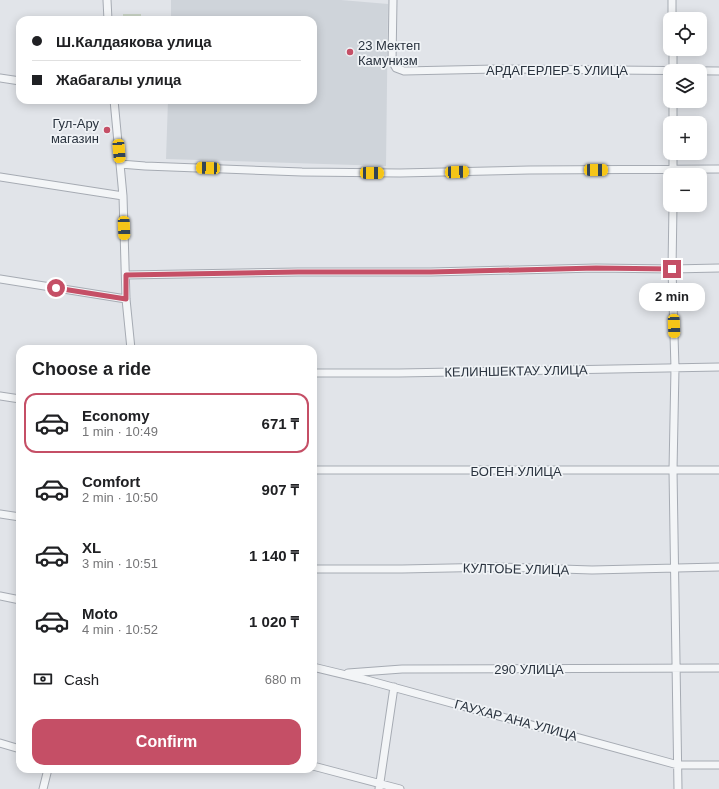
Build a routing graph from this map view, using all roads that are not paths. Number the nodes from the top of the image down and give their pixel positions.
1 (107, 0) edge
2 (393, 0) edge
3 (672, 0) edge
4 (672, 12) edge
5 (108, 16) edge
6 (707, 70) edge
7 (719, 70) edge
8 (663, 71) edge
9 (0, 78) edge
10 (16, 80) edge
11 (114, 104) edge
12 (120, 164) junction
13 (719, 169) edge
14 (707, 170) edge
15 (663, 172) edge
16 (0, 177) edge
17 (123, 196) junction
18 (673, 212) edge
19 (719, 268) edge
20 (672, 269) junction
21 (126, 275) junction
22 (0, 279) edge
23 (126, 299) junction
24 (130, 345) edge
25 (719, 367) edge
26 (676, 368) junction
27 (317, 373) edge
28 (0, 396) edge
29 (16, 398) edge
30 (317, 470) edge
31 (673, 470) junction
32 (719, 470) edge
33 (0, 514) edge
34 (16, 516) edge
35 (719, 566) edge
36 (674, 567) junction
37 (317, 569) edge
38 (0, 596) edge
39 (16, 599) edge
40 (676, 668) junction
41 (719, 668) edge
42 (317, 669) edge
43 (340, 673) junction
44 (394, 687) junction
45 (0, 743) edge
46 (16, 748) edge
47 (678, 764) junction
48 (719, 765) edge
49 (317, 767) edge
50 (47, 773) edge
51 (379, 786) edge
52 (44, 789) edge
53 (400, 789) edge
54 (678, 789) edge

1 - 5 street
2 - 8 street, АРДАГЕРЛЕР 5 УЛИЦА
3 - 4 street
6 - 7 street, АРДАГЕРЛЕР 5 УЛИЦА
9 - 10 street
11 - 12 street
12 - 15 street
12 - 17 street
13 - 14 street
16 - 17 street
17 - 21 street
18 - 20 street
19 - 20 street
20 - 21 street
20 - 26 street
21 - 23 street
22 - 23 street
23 - 24 street
25 - 26 street, КЕЛИНШЕКТАУ УЛИЦА
26 - 27 street, КЕЛИНШЕКТАУ УЛИЦА
26 - 31 street
28 - 29 street
30 - 31 street, БОГЕН УЛИЦА
31 - 32 street, БОГЕН УЛИЦА
31 - 36 street
33 - 34 street
35 - 36 street, КУЛТОЬЕ УЛИЦА
36 - 37 street, КУЛТОЬЕ УЛИЦА
36 - 40 street
38 - 39 street
40 - 41 street, 290 УЛИЦА
40 - 43 street, 290 УЛИЦА
40 - 47 street
42 - 43 street, ГАУХАР АНА УЛИЦА
43 - 44 street, ГАУХАР АНА УЛИЦА
44 - 47 street, ГАУХАР АНА УЛИЦА
44 - 51 street
45 - 46 street
47 - 48 street, ГАУХАР АНА УЛИЦА
47 - 54 street
49 - 51 street
50 - 52 street
51 - 53 street

